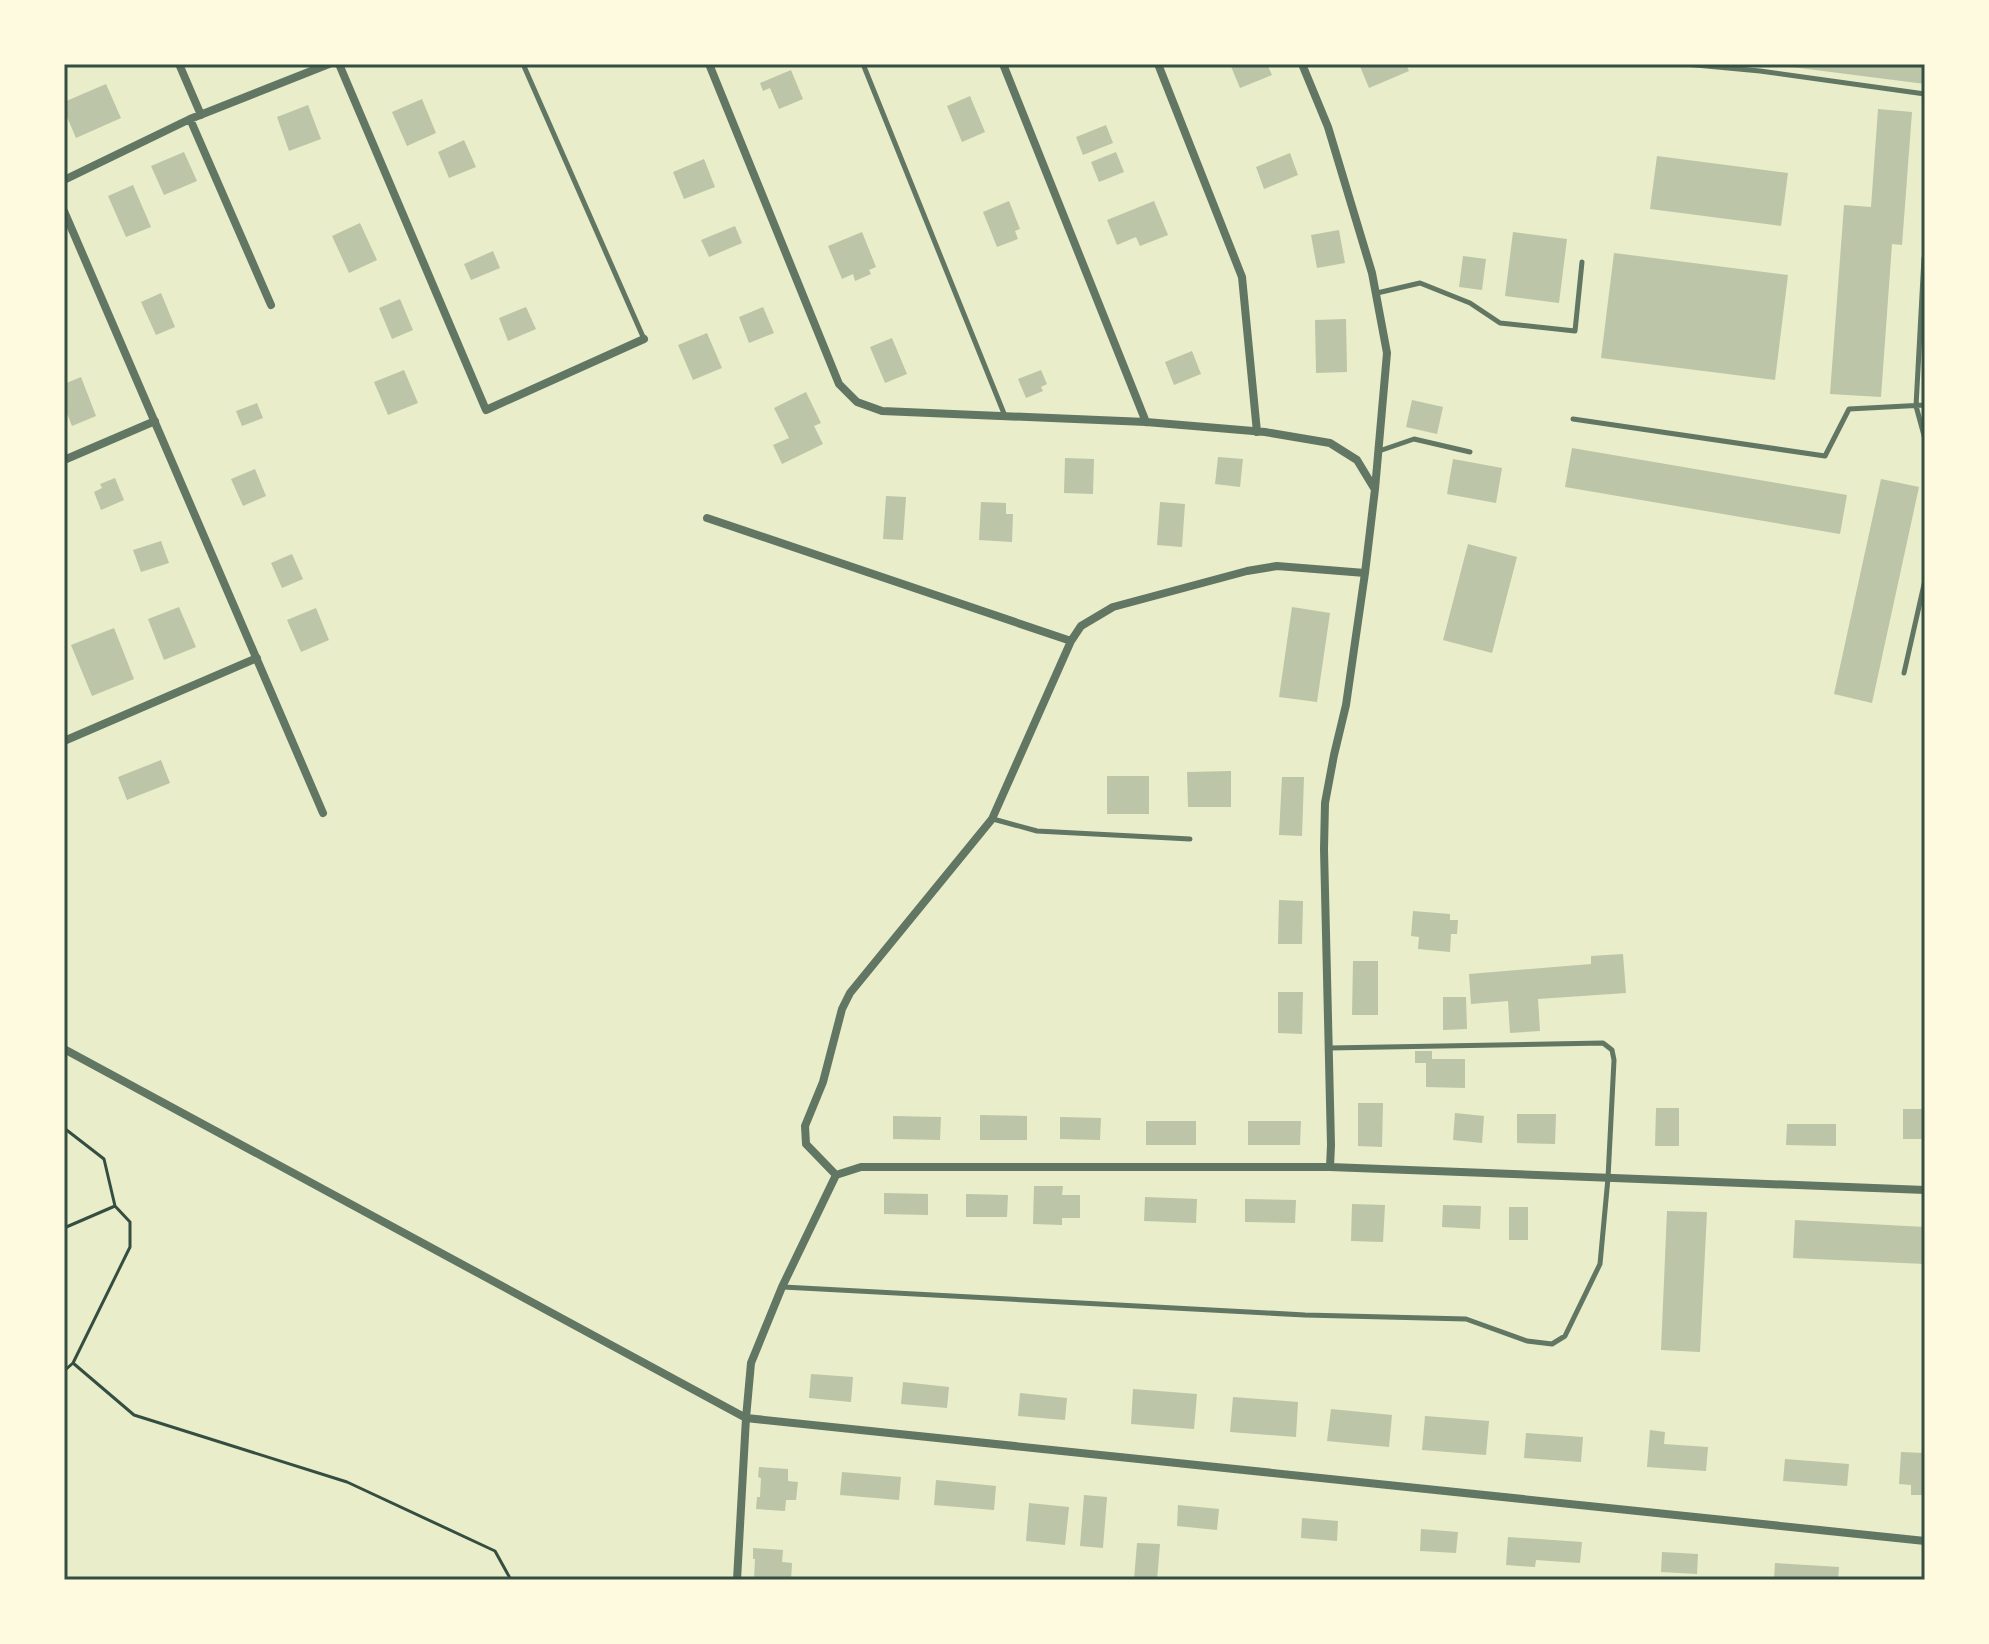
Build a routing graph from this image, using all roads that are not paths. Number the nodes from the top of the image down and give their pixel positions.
1 (179, 64) edge
2 (329, 64) edge
3 (339, 64) edge
4 (523, 64) edge
5 (709, 64) edge
6 (863, 64) edge
7 (1003, 64) edge
8 (1158, 64) edge
9 (1302, 64) edge
10 (1685, 64) edge
11 (1760, 68) edge
12 (1925, 94) edge
13 (201, 115) junction
14 (190, 119) junction
15 (64, 180) edge
16 (64, 211) edge
17 (1924, 258) edge
18 (1582, 262) dead end
19 (1376, 293) junction
20 (271, 305) dead end
21 (644, 339) joint
22 (1925, 405) edge
23 (1916, 406) junction
24 (1005, 416) junction
25 (1573, 419) dead end
26 (155, 421) junction
27 (1146, 422) junction
28 (1257, 432) junction
29 (1925, 439) edge
30 (1378, 451) junction
31 (1470, 452) dead end
32 (64, 460) edge
33 (1375, 489) junction
34 (707, 518) dead end
35 (1365, 573) junction
36 (1925, 580) edge
37 (1071, 641) junction
38 (257, 658) junction
39 (1904, 673) dead end
40 (64, 741) edge
41 (323, 813) dead end
42 (992, 819) junction
43 (1190, 839) dead end
44 (1329, 1048) junction
45 (64, 1049) edge
46 (1330, 1167) junction
47 (836, 1175) junction
48 (1608, 1178) junction
49 (1925, 1190) edge
50 (782, 1287) junction
51 (746, 1418) junction
52 (1925, 1541) edge
53 (737, 1580) edge

1 - 13 street
2 - 13 street
3 - 21 street
4 - 21 lane
5 - 24 street
6 - 24 lane
7 - 27 street
8 - 28 street
9 - 19 street
10 - 11 lane
11 - 12 lane
13 - 14 street
14 - 15 street
14 - 20 street
16 - 26 street
17 - 23 lane
18 - 19 lane
19 - 30 street
22 - 23 lane
23 - 25 lane
23 - 29 lane
24 - 27 street
26 - 32 street
26 - 38 street
27 - 28 street
28 - 33 street
30 - 31 lane
30 - 33 street
33 - 35 street
34 - 37 street
35 - 37 street
35 - 44 street
36 - 39 lane
37 - 42 street
38 - 40 street
38 - 41 street
42 - 43 lane
42 - 47 street
44 - 46 street
44 - 48 lane
45 - 51 street
46 - 47 street
46 - 48 street
47 - 50 street
48 - 49 street
48 - 50 lane
50 - 51 street
51 - 52 street
51 - 53 street

